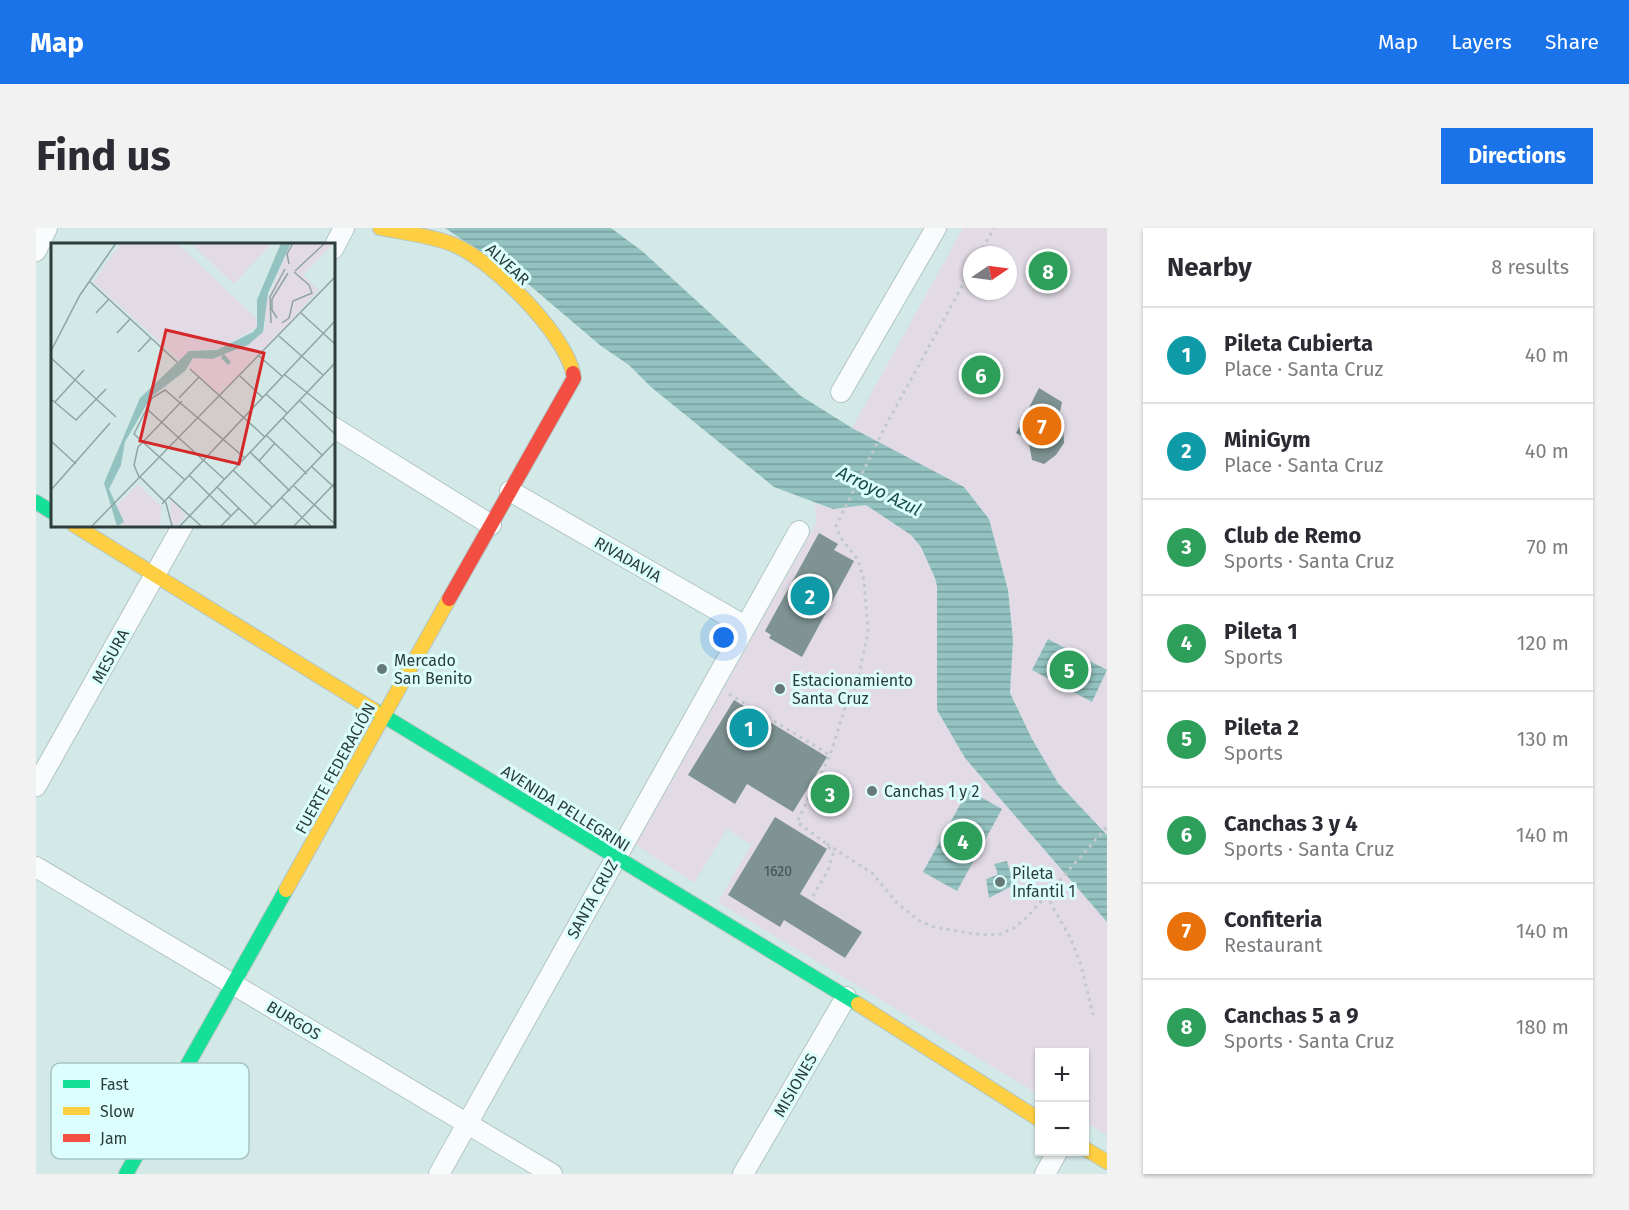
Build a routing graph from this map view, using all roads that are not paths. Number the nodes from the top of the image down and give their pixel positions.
1 (47, 228) edge
2 (344, 228) edge
3 (380, 228) edge
4 (936, 228) edge
5 (334, 247) edge
6 (41, 249) edge
7 (574, 378) joint
8 (841, 393) dead end
9 (334, 428) edge
10 (510, 491) junction
11 (36, 502) edge
12 (51, 511) edge
13 (491, 525) junction
14 (76, 526) edge
15 (182, 526) edge
16 (799, 531) dead end
17 (155, 575) junction
18 (745, 626) junction
19 (384, 714) junction
20 (36, 786) edge
21 (615, 858) junction
22 (36, 867) edge
23 (232, 984) junction
24 (846, 997) junction
25 (188, 1063) edge
26 (1035, 1117) edge
27 (467, 1124) junction
28 (1089, 1151) edge
29 (1055, 1156) edge
30 (134, 1159) edge
31 (1107, 1162) edge
32 (126, 1174) edge
33 (439, 1174) edge
34 (552, 1174) edge
35 (743, 1174) edge
36 (1045, 1174) edge

1 - 6 street
2 - 5 street
3 - 7 main road, ALVEAR
4 - 8 street
7 - 10 main road, FUERTE FEDERACIÓN
9 - 13 street
10 - 13 main road, FUERTE FEDERACIÓN
10 - 18 street, RIVADAVIA
11 - 12 main road
13 - 19 main road, FUERTE FEDERACIÓN
14 - 17 main road, AVENIDA PELLEGRINI
15 - 17 street, MESURA
16 - 18 street, SANTA CRUZ
17 - 19 main road, AVENIDA PELLEGRINI
17 - 20 street, MESURA
18 - 21 street, SANTA CRUZ
19 - 21 main road, AVENIDA PELLEGRINI
19 - 23 main road, FUERTE FEDERACIÓN
21 - 24 main road, AVENIDA PELLEGRINI
21 - 27 street, SANTA CRUZ
22 - 23 street, BURGOS
23 - 25 main road, FUERTE FEDERACIÓN
23 - 27 street, BURGOS
24 - 26 main road, AVENIDA PELLEGRINI
24 - 35 street, MISIONES
27 - 33 street, SANTA CRUZ
27 - 34 street, BURGOS
28 - 31 main road
29 - 36 street
30 - 32 main road, FUERTE FEDERACIÓN

